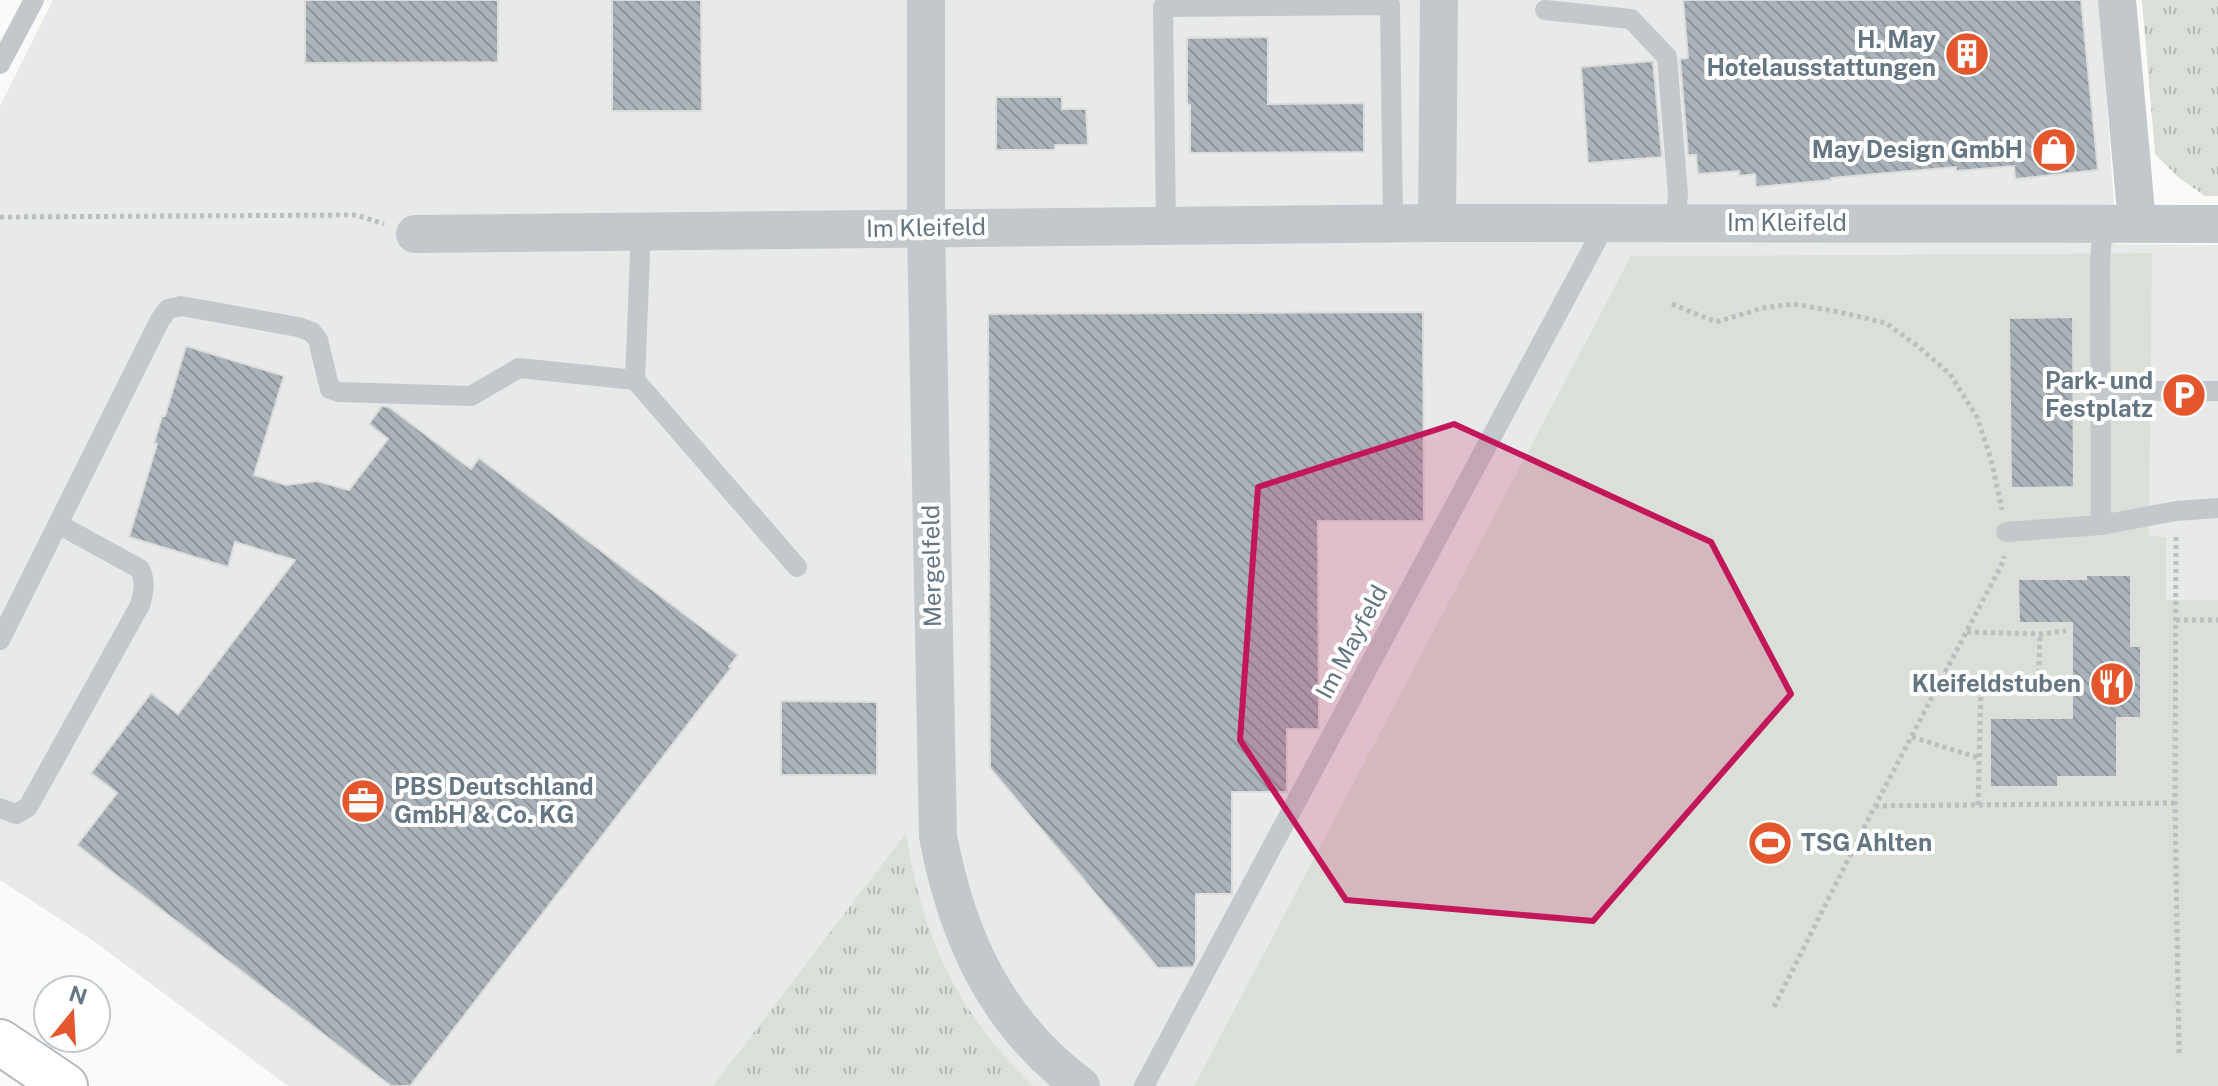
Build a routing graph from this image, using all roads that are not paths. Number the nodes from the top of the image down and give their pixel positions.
1 (34, 0) edge
2 (926, 0) edge
3 (1439, 0) edge
4 (2117, 0) edge
5 (1545, 10) dead end
6 (0, 64) edge
7 (1393, 223) junction
8 (1437, 223) junction
9 (1606, 223) junction
10 (1675, 223) junction
11 (2120, 223) junction
12 (2218, 224) edge
13 (1166, 226) junction
14 (926, 228) junction
15 (641, 231) junction
16 (415, 234) road end
17 (635, 380) junction
18 (2101, 391) junction
19 (2218, 391) edge
20 (2218, 508) edge
21 (58, 524) junction
22 (2101, 525) junction
23 (2006, 532) road end
24 (797, 567) dead end
25 (0, 640) edge
26 (0, 808) edge
27 (0, 1042) edge
28 (65, 1086) edge
29 (1081, 1086) edge
30 (1144, 1086) edge

1 - 6 lane
2 - 14 street, Mergelfeld
3 - 8 street
4 - 11 street
5 - 10 lane
7 - 8 street, Im Kleifeld
7 - 13 street, Im Kleifeld
7 - 13 lane
8 - 9 street, Im Kleifeld
9 - 10 street, Im Kleifeld
9 - 30 lane, Im Mayfeld
10 - 11 street, Im Kleifeld
11 - 12 street, Im Kleifeld
11 - 18 lane
13 - 14 street, Im Kleifeld
14 - 15 street, Im Kleifeld
14 - 29 street, Mergelfeld
15 - 16 street, Im Kleifeld
15 - 17 lane
17 - 21 lane
17 - 24 lane
18 - 19 lane
18 - 22 lane
20 - 22 lane
21 - 25 lane
21 - 26 lane
22 - 23 lane
27 - 28 highway

